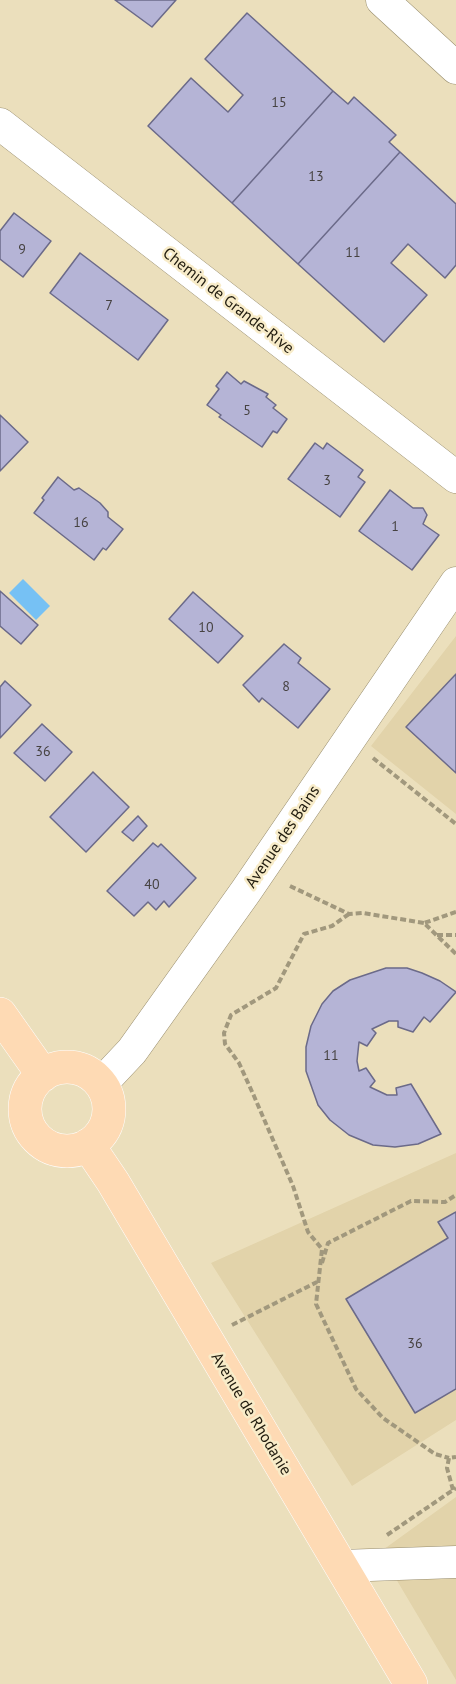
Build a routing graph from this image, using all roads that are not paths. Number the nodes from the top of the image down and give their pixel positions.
1 (382, 0) edge
2 (456, 68) edge
3 (0, 124) edge
4 (456, 477) edge
5 (456, 583) edge
6 (0, 1014) edge
7 (43, 1075) junction
8 (101, 1084) junction
9 (88, 1145) junction
10 (456, 1562) edge
11 (341, 1566) junction
12 (411, 1684) edge

1 - 2 street
3 - 4 street, Chemin de Grande-Rive
5 - 8 street, Avenue des Bains
6 - 7 main road
7 - 8 main road
7 - 9 main road
8 - 9 main road
9 - 11 main road, Avenue de Rhodanie
10 - 11 street
11 - 12 main road, Avenue de Rhodanie

